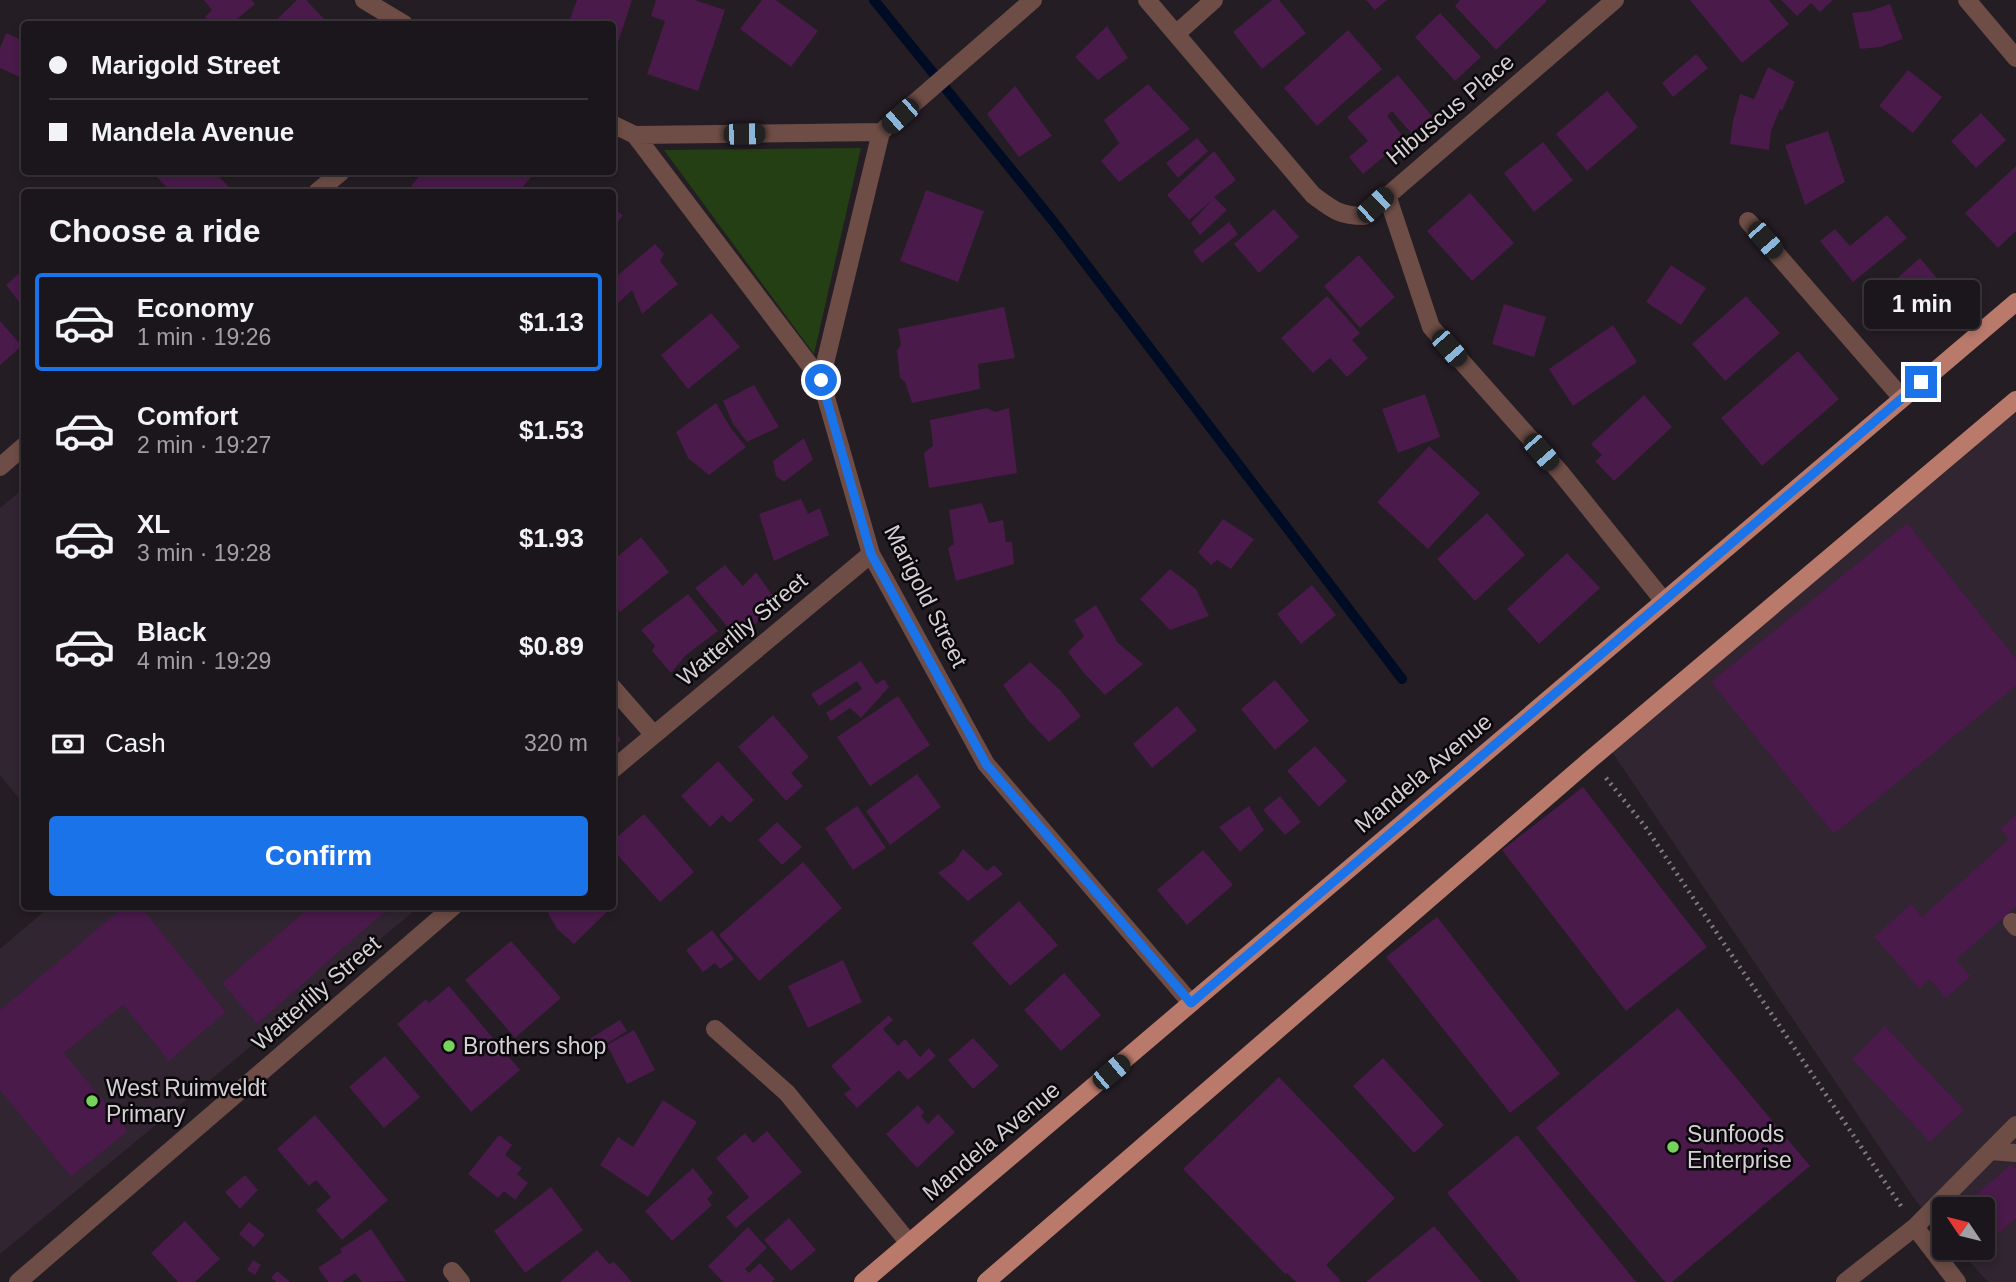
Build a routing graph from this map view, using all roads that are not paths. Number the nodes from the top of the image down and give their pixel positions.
1 (364, 0) edge
2 (1033, 0) edge
3 (1147, 0) edge
4 (1214, 0) edge
5 (1615, 0) edge
6 (1967, 0) edge
7 (399, 21) edge
8 (1176, 34) junction
9 (2016, 58) edge
10 (616, 126) edge
11 (881, 132) junction
12 (635, 135) junction
13 (337, 175) edge
14 (321, 189) edge
15 (1387, 195) junction
16 (1748, 221) dead end
17 (2016, 302) edge
18 (821, 380) junction
19 (1902, 398) junction
20 (2016, 400) edge
21 (21, 449) edge
22 (0, 467) edge
23 (871, 554) junction
24 (1663, 600) junction
25 (616, 692) edge
26 (654, 735) junction
27 (616, 767) edge
28 (449, 910) edge
29 (1191, 1003) junction
30 (715, 1029) dead end
31 (2016, 1125) edge
32 (1990, 1151) junction
33 (2016, 1153) edge
34 (1915, 1227) junction
35 (909, 1242) junction
36 (18, 1282) edge
37 (863, 1282) edge
38 (986, 1282) edge
39 (1846, 1282) edge
40 (1957, 1282) edge

1 - 7 street
2 - 11 street
3 - 8 street, Hibuscus Place
4 - 8 street
5 - 15 street, Hibuscus Place
6 - 9 street
8 - 15 street, Hibuscus Place
10 - 12 street, Marigold Street
11 - 12 street
11 - 18 street
12 - 18 street, Marigold Street
13 - 14 street
15 - 24 street
16 - 19 street
17 - 19 main road, Mandela Avenue
18 - 23 street, Marigold Street
19 - 24 main road, Mandela Avenue
20 - 38 main road
21 - 22 street
23 - 26 street, Watterlily Street
23 - 29 street, Marigold Street
24 - 29 main road, Mandela Avenue
25 - 26 street
26 - 27 street, Watterlily Street
28 - 36 street, Watterlily Street
29 - 35 main road, Mandela Avenue
30 - 35 street
31 - 32 street
32 - 33 street
32 - 34 street
34 - 39 street
34 - 40 street
35 - 37 main road, Mandela Avenue

